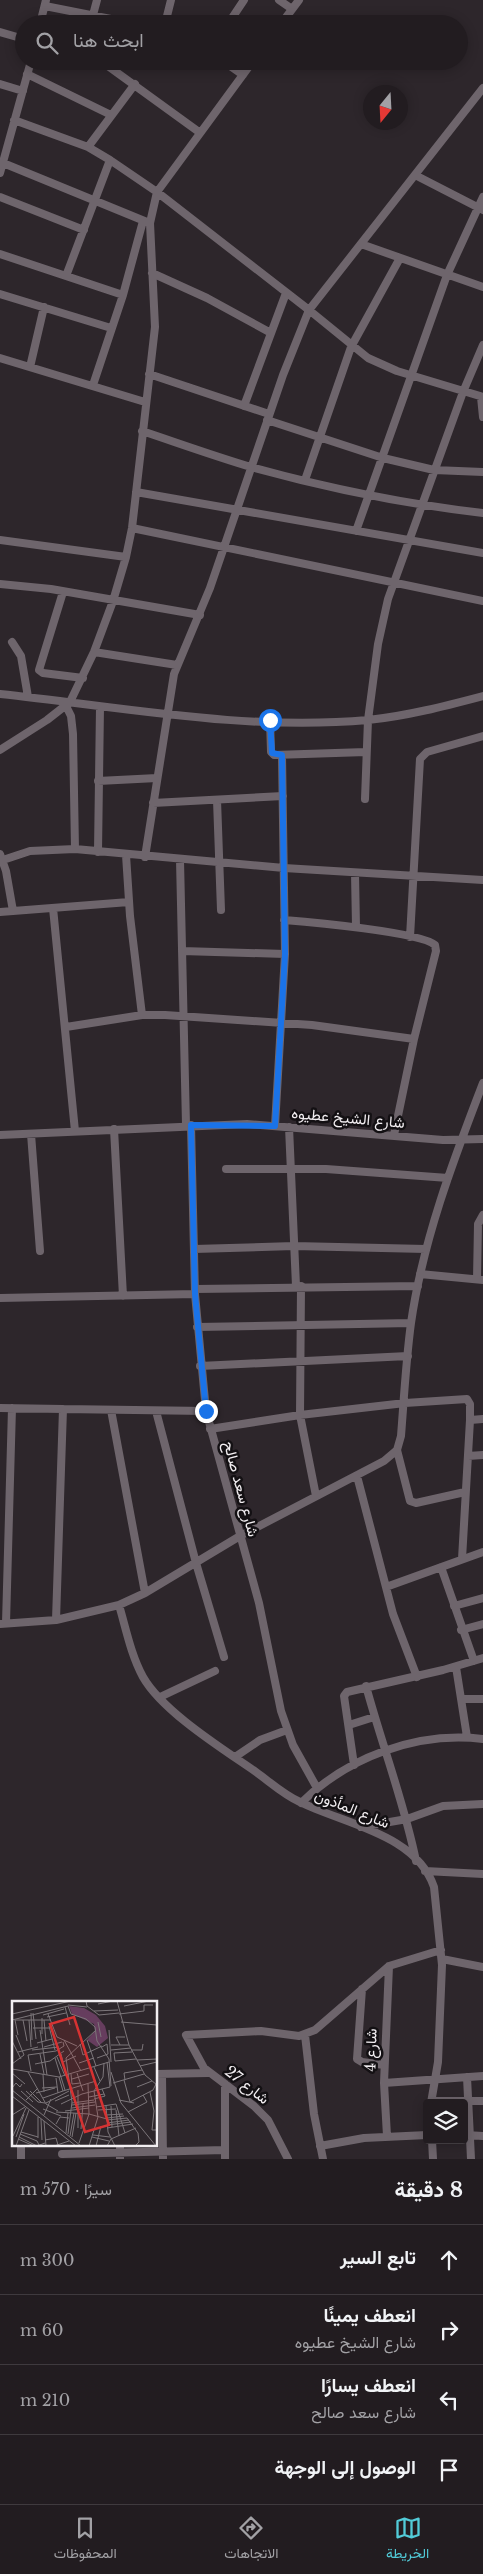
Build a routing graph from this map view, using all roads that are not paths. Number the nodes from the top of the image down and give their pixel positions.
1 (97, 0) edge
2 (171, 0) edge
3 (244, 0) edge
4 (279, 0) edge
5 (299, 0) edge
6 (45, 3) edge
7 (292, 8) junction
8 (93, 15) joint
9 (168, 15) edge
10 (234, 15) edge
11 (287, 15) edge
12 (0, 32) edge
13 (15, 36) edge
14 (28, 70) edge
15 (114, 70) edge
16 (236, 70) edge
17 (247, 70) edge
18 (27, 74) junction
19 (243, 75) junction
20 (0, 84) edge
21 (135, 84) junction
22 (483, 88) edge
23 (23, 91) junction
24 (111, 115) junction
25 (14, 120) junction
26 (199, 132) junction
27 (0, 135) edge
28 (9, 138) junction
29 (88, 147) junction
30 (110, 160) junction
31 (2, 164) junction
32 (0, 173) edge
33 (415, 175) junction
34 (156, 192) junction
35 (0, 197) edge
36 (483, 197) edge
37 (96, 200) junction
38 (480, 209) edge
39 (146, 222) junction
40 (84, 230) junction
41 (361, 244) junction
42 (0, 254) edge
43 (400, 258) junction
44 (152, 273) junction
45 (447, 275) junction
46 (66, 276) junction
47 (483, 287) edge
48 (286, 293) junction
49 (0, 294) edge
50 (123, 295) junction
51 (44, 307) junction
52 (310, 310) junction
53 (111, 328) junction
54 (271, 333) junction
55 (483, 345) edge
56 (351, 347) junction
57 (0, 358) edge
58 (30, 366) junction
59 (149, 374) junction
60 (412, 376) junction
61 (93, 385) junction
62 (463, 392) junction
63 (482, 397) edge
64 (145, 402) junction
65 (244, 406) junction
66 (268, 417) junction
67 (483, 417) edge
68 (142, 431) junction
69 (319, 438) junction
70 (383, 458) junction
71 (251, 467) junction
72 (434, 470) junction
73 (483, 472) edge
74 (304, 480) junction
75 (136, 492) junction
76 (369, 496) junction
77 (422, 506) junction
78 (236, 511) junction
79 (483, 514) edge
80 (132, 528) junction
81 (356, 531) junction
82 (0, 540) edge
83 (408, 541) junction
84 (225, 546) junction
85 (483, 553) edge
86 (126, 557) junction
87 (0, 584) edge
88 (392, 584) junction
89 (63, 592) junction
90 (113, 601) junction
91 (483, 601) edge
92 (200, 615) junction
93 (12, 642) dead end
94 (94, 652) junction
95 (177, 666) junction
96 (83, 678) junction
97 (0, 693) edge
98 (483, 696) edge
99 (28, 697) junction
100 (68, 704) junction
101 (100, 707) junction
102 (167, 716) junction
103 (270, 720) junction
104 (368, 720) junction
105 (483, 736) edge
106 (0, 750) edge
107 (366, 752) junction
108 (282, 755) junction
109 (157, 778) junction
110 (98, 781) junction
111 (283, 796) junction
112 (365, 798) dead end
113 (218, 800) junction
114 (153, 803) junction
115 (75, 849) junction
116 (98, 852) junction
117 (126, 855) junction
118 (145, 857) junction
119 (1, 858) edge
120 (180, 860) junction
121 (221, 863) junction
122 (284, 868) junction
123 (355, 873) junction
124 (415, 877) junction
125 (483, 880) edge
126 (129, 902) junction
127 (53, 908) junction
128 (221, 910) dead end
129 (13, 911) junction
130 (0, 912) edge
131 (284, 920) junction
132 (356, 927) junction
133 (410, 937) junction
134 (182, 951) junction
135 (285, 954) junction
136 (142, 1015) junction
137 (182, 1016) junction
138 (281, 1022) junction
139 (66, 1027) junction
140 (414, 1039) junction
141 (483, 1083) edge
142 (188, 1125) junction
143 (275, 1126) junction
144 (289, 1127) junction
145 (114, 1129) junction
146 (75, 1131) junction
147 (31, 1134) junction
148 (0, 1135) edge
149 (394, 1135) junction
150 (483, 1140) edge
151 (460, 1141) junction
152 (291, 1168) junction
153 (226, 1169) dead end
154 (448, 1178) junction
155 (483, 1215) edge
156 (294, 1246) junction
157 (194, 1249) junction
158 (426, 1249) junction
159 (40, 1250) dead end
160 (420, 1274) junction
161 (480, 1280) edge
162 (298, 1286) junction
163 (418, 1286) junction
164 (195, 1291) junction
165 (123, 1296) junction
166 (0, 1298) edge
167 (411, 1323) junction
168 (300, 1324) junction
169 (197, 1327) junction
170 (408, 1356) junction
171 (300, 1361) junction
172 (200, 1366) junction
173 (405, 1403) junction
174 (0, 1408) edge
175 (12, 1408) junction
176 (63, 1409) junction
177 (111, 1410) junction
178 (156, 1411) junction
179 (206, 1411) junction
180 (300, 1415) junction
181 (483, 1419) edge
182 (470, 1420) junction
183 (210, 1429) junction
184 (397, 1450) junction
185 (483, 1455) edge
186 (468, 1456) junction
187 (357, 1476) junction
188 (465, 1492) junction
189 (316, 1496) junction
190 (4, 1506) edge
191 (240, 1536) junction
192 (483, 1552) edge
193 (462, 1559) junction
194 (196, 1563) junction
195 (441, 1567) junction
196 (386, 1587) junction
197 (146, 1593) junction
198 (483, 1598) edge
199 (119, 1605) junction
200 (454, 1606) junction
201 (56, 1620) junction
202 (3, 1624) edge
203 (483, 1624) edge
204 (462, 1630) junction
205 (224, 1657) dead end
206 (483, 1658) edge
207 (474, 1661) junction
208 (456, 1667) junction
209 (215, 1671) dead end
210 (416, 1677) junction
211 (366, 1686) junction
212 (160, 1697) junction
213 (461, 1699) junction
214 (483, 1699) edge
215 (374, 1717) junction
216 (349, 1725) junction
217 (287, 1730) junction
218 (467, 1737) junction
219 (483, 1739) edge
220 (384, 1752) junction
221 (235, 1758) junction
222 (354, 1765) junction
223 (317, 1788) junction
224 (301, 1803) junction
225 (483, 1804) edge
226 (407, 1819) junction
227 (361, 1827) junction
228 (416, 1861) junction
229 (425, 1871) junction
230 (483, 1874) edge
231 (441, 1950) junction
232 (442, 1959) junction
233 (389, 1966) junction
234 (483, 1967) edge
235 (483, 1975) edge
236 (362, 1988) junction
237 (305, 2035) junction
238 (384, 2064) junction
239 (208, 2073) junction
240 (159, 2074) edge
241 (483, 2076) edge
242 (467, 2077) junction
243 (435, 2079) junction
244 (384, 2083) junction
245 (225, 2084) junction
246 (432, 2099) edge
247 (468, 2099) edge
248 (468, 2101) edge
249 (483, 2101) edge
250 (159, 2112) edge
251 (423, 2135) edge
252 (468, 2135) edge
253 (387, 2136) junction
254 (483, 2136) edge
255 (468, 2141) edge
256 (432, 2144) edge
257 (21, 2146) edge
258 (320, 2146) junction
259 (78, 2149) edge
260 (120, 2152) edge
261 (163, 2155) edge
262 (185, 2155) edge
263 (225, 2155) edge
264 (63, 2157) edge
265 (21, 2159) edge
266 (288, 2159) edge
267 (323, 2159) edge
268 (433, 2159) edge
269 (471, 2159) edge

1 - 8 street
2 - 9 street
3 - 10 street
4 - 7 street
5 - 7 street
6 - 8 street
7 - 11 street
12 - 13 street
14 - 18 street
15 - 21 street
16 - 19 street
17 - 19 street
18 - 23 street
18 - 24 street
19 - 26 street
20 - 23 street
21 - 24 street
21 - 26 street
22 - 33 street
23 - 25 street
24 - 29 street
25 - 28 street
25 - 29 street
26 - 34 street
27 - 28 street
28 - 31 street
29 - 30 street
30 - 34 street
30 - 37 street
31 - 32 street
31 - 37 street
33 - 38 street
33 - 41 street
34 - 39 street
34 - 48 street
35 - 40 street
36 - 38 street
37 - 39 street
37 - 40 street
38 - 45 street
39 - 44 street
39 - 50 street
40 - 46 street
41 - 43 street
41 - 52 street
42 - 46 street
43 - 45 street
43 - 56 street
44 - 54 street
44 - 59 street
45 - 47 street
45 - 60 street
46 - 50 street
48 - 52 street
48 - 54 street
49 - 51 street
50 - 53 street
51 - 53 street
51 - 58 street
52 - 56 street
52 - 66 street
53 - 61 street
54 - 65 street
55 - 62 street
56 - 60 street
56 - 69 street
57 - 58 street
58 - 61 street
59 - 64 street
59 - 65 street
60 - 62 street
60 - 70 street
61 - 64 street
62 - 63 street
62 - 72 street
63 - 67 street
64 - 68 street
65 - 66 street
66 - 69 street
66 - 71 street
68 - 71 street
68 - 75 street
69 - 70 street
69 - 74 street
70 - 72 street
70 - 76 street
71 - 74 street
71 - 78 street
72 - 73 street
72 - 77 street
74 - 76 street
75 - 78 street
75 - 80 street
76 - 77 street
76 - 81 street
77 - 79 street
77 - 83 street
78 - 81 street
78 - 84 street
80 - 84 street
80 - 86 street
81 - 83 street
82 - 86 street
83 - 85 street
83 - 88 street
84 - 88 street
84 - 92 street
86 - 90 street
87 - 89 street
88 - 91 street
88 - 104 street
89 - 90 street
89 - 96 street
90 - 92 street
90 - 94 street
92 - 95 street
93 - 99 street
94 - 95 street
94 - 96 street
95 - 102 street
96 - 100 street
97 - 99 street
98 - 104 street
99 - 100 street
100 - 101 street
100 - 106 street
100 - 115 street
101 - 102 street
101 - 110 street
102 - 103 street
102 - 109 street
103 - 104 street
103 - 108 street
104 - 107 street
105 - 124 street
107 - 108 street
107 - 112 street
108 - 111 street
109 - 110 street
109 - 114 street
110 - 116 street
111 - 113 street
111 - 122 street
113 - 114 street
113 - 121 street
114 - 118 street
115 - 116 street
115 - 119 street
116 - 117 street
117 - 118 street
117 - 126 street
118 - 120 street
119 - 129 street
120 - 121 street
120 - 134 street, شارع سعد صالح
121 - 122 street
121 - 128 street
122 - 123 street
122 - 131 street
123 - 124 street
123 - 132 street
124 - 125 street
124 - 133 street
126 - 127 street
126 - 136 street
127 - 129 street
127 - 139 street
129 - 130 street
131 - 132 street
131 - 135 street
132 - 133 street
133 - 140 street
134 - 135 street
134 - 137 street, شارع سعد صالح
135 - 138 street
136 - 137 street
136 - 139 street
137 - 138 street
137 - 142 street, شارع سعد صالح
138 - 140 street
138 - 143 street
139 - 146 street
140 - 149 street
141 - 151 street
142 - 143 street, شارع الشيخ عطيوه
142 - 145 street, شارع الشيخ عطيوه
142 - 157 street, شارع سعد صالح
143 - 144 street, شارع الشيخ عطيوه
144 - 149 street, شارع الشيخ عطيوه
144 - 152 street
145 - 146 street, شارع الشيخ عطيوه
145 - 165 street
146 - 147 street, شارع الشيخ عطيوه
147 - 148 street, شارع الشيخ عطيوه
147 - 159 street
149 - 151 street, شارع الشيخ عطيوه
150 - 151 street, شارع الشيخ عطيوه
151 - 154 street
152 - 153 street
152 - 154 street
152 - 156 street
154 - 158 street
155 - 161 street
156 - 157 street
156 - 158 street
156 - 162 street
157 - 164 street, شارع سعد صالح
158 - 160 street
160 - 161 street
160 - 163 street
162 - 163 street
162 - 164 street
162 - 168 street
163 - 167 street
164 - 165 street
164 - 169 street, شارع سعد صالح
165 - 166 street
167 - 168 street
167 - 170 street
168 - 169 street
168 - 171 street
169 - 172 street, شارع سعد صالح
170 - 171 street
170 - 173 street
171 - 172 street
171 - 180 street
172 - 179 street, شارع سعد صالح
173 - 180 street
173 - 182 street
173 - 184 street
174 - 175 street
175 - 176 street
175 - 190 street
176 - 177 street
176 - 201 street
177 - 178 street
177 - 197 street
178 - 179 street
178 - 194 street
179 - 183 street, شارع سعد صالح
180 - 183 street
180 - 189 street
181 - 182 street
182 - 186 street
183 - 191 street, شارع سعد صالح
184 - 187 street
184 - 188 street
185 - 186 street
186 - 188 street
187 - 189 street
187 - 196 street
188 - 193 street
189 - 191 street
190 - 202 street
191 - 194 street
191 - 217 street, شارع سعد صالح
192 - 193 street
193 - 195 street
194 - 197 street
194 - 205 street
195 - 196 street
195 - 200 street
196 - 210 street
197 - 199 street
198 - 200 street
199 - 201 street
199 - 212 street, شارع المأذون
200 - 204 street
201 - 202 street
203 - 204 street
204 - 207 street
206 - 207 street
207 - 208 street
208 - 210 street
208 - 213 street
209 - 212 street
210 - 211 street
211 - 215 street
211 - 216 street
212 - 221 street, شارع المأذون
213 - 214 street
213 - 218 street
215 - 216 street
215 - 220 street
216 - 222 street
217 - 221 street
217 - 223 street, شارع سعد صالح
218 - 219 street
218 - 220 street
220 - 222 street
220 - 226 street
221 - 224 street, شارع المأذون
222 - 223 street
223 - 224 street
224 - 227 street, شارع المأذون
225 - 226 street
226 - 227 street
226 - 228 street
227 - 228 street, شارع المأذون
228 - 229 street, شارع المأذون
229 - 230 street
229 - 231 street, شارع المأذون
231 - 232 street, شارع المأذون
231 - 233 street
232 - 234 street
232 - 243 street, شارع المأذون
233 - 236 street
233 - 238 street, شارع 4
234 - 235 street
236 - 237 street
236 - 238 street
237 - 239 street, شارع 27
237 - 258 street
238 - 244 street, شارع 4
239 - 240 street
239 - 245 street, شارع 27
240 - 250 street
241 - 242 street
242 - 243 street
242 - 247 street
243 - 244 street
243 - 246 street, شارع المأذون
244 - 253 street, شارع 4
245 - 263 street
245 - 266 street, شارع 27
248 - 249 street
250 - 261 street
251 - 253 street
252 - 254 street
253 - 258 street
255 - 269 street
256 - 268 street
257 - 265 street
258 - 267 street
259 - 260 street
259 - 264 street
260 - 261 street
261 - 262 street
262 - 263 street

